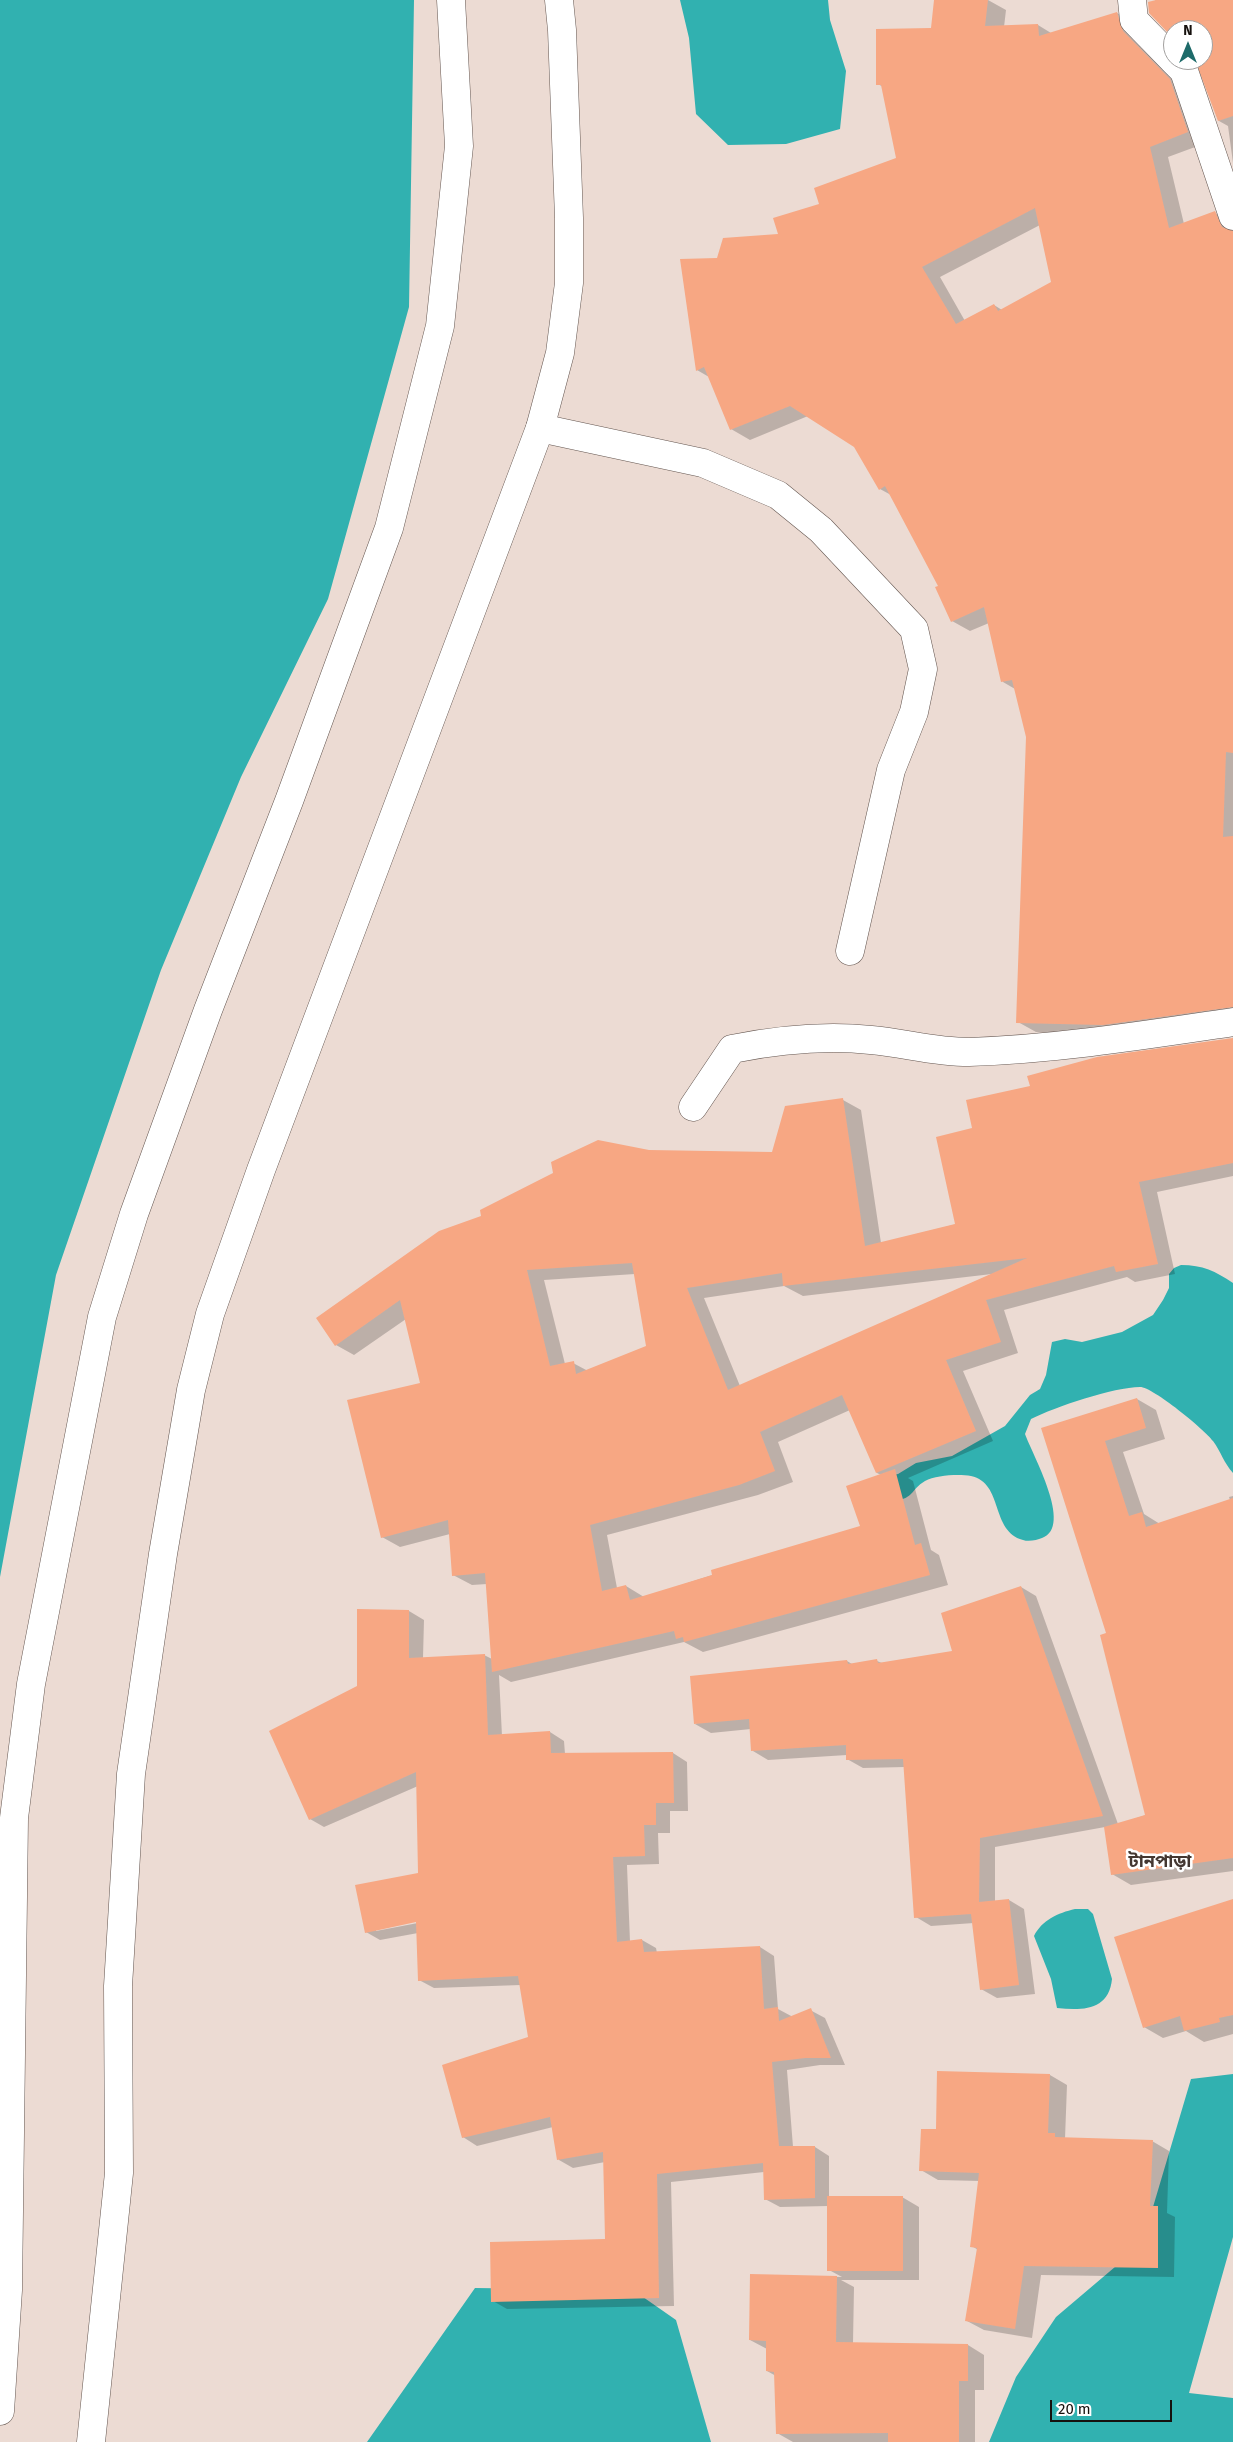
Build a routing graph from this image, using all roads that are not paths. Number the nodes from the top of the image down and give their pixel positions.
1 (451, 0) edge
2 (558, 0) edge
3 (1132, 0) edge
4 (1163, 50) edge
5 (1183, 70) edge
6 (1233, 216) edge
7 (540, 428) junction
8 (850, 951) dead end
9 (1233, 1022) edge
10 (693, 1107) dead end
11 (102, 2354) junction
12 (0, 2411) edge
13 (91, 2442) edge
14 (104, 2442) edge

1 - 12 main road
2 - 7 main road
3 - 4 main road
5 - 6 main road
7 - 8 main road
7 - 11 main road
9 - 10 main road
11 - 13 main road
11 - 14 main road

